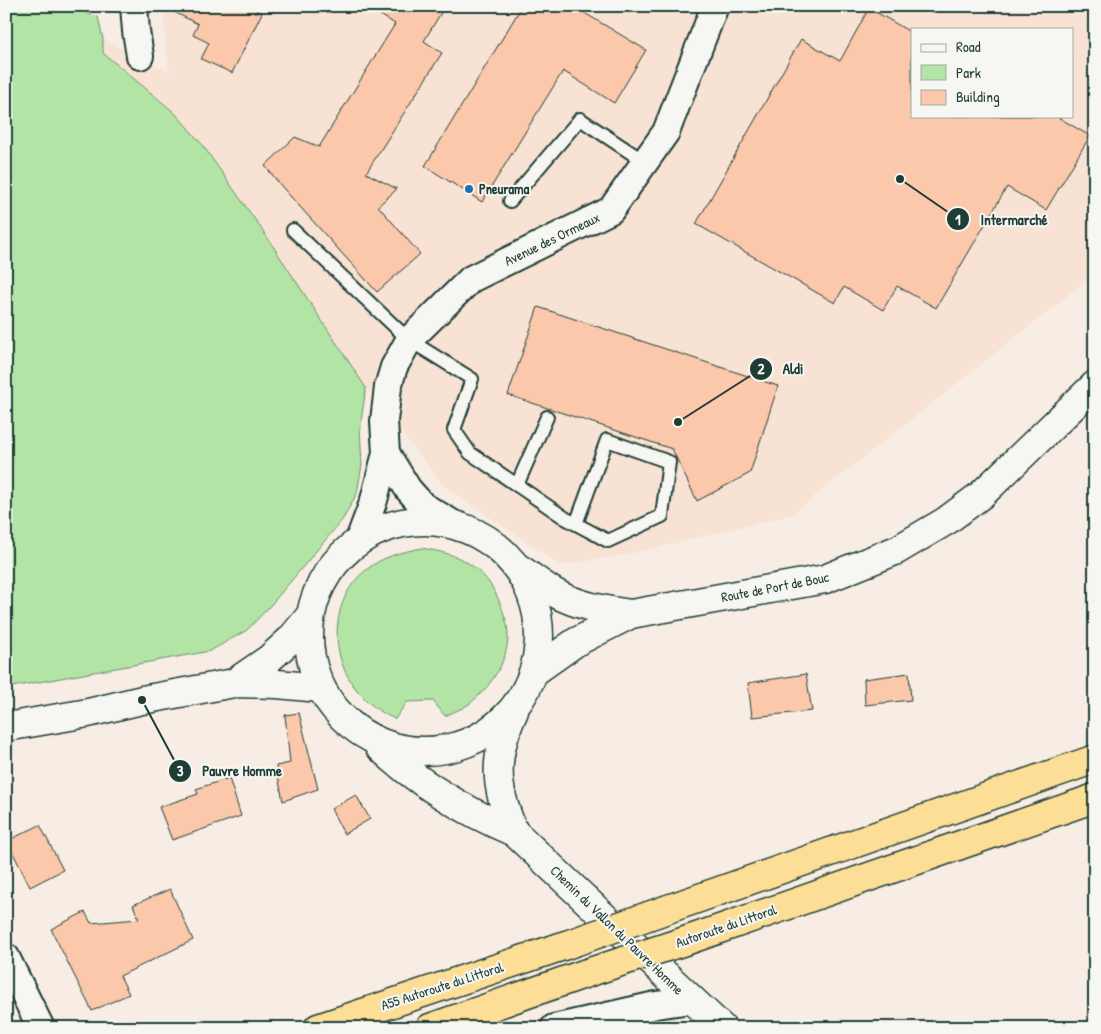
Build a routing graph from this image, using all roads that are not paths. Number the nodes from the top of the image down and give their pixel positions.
1 (123, 6) edge
2 (714, 6) edge
3 (134, 7) edge
4 (140, 56) dead end
5 (645, 162) junction
6 (510, 201) dead end
7 (293, 230) dead end
8 (409, 340) junction
9 (1095, 385) edge
10 (547, 417) dead end
11 (386, 453) junction
12 (517, 485) junction
13 (450, 522) junction
14 (576, 524) junction
15 (359, 540) junction
16 (520, 568) junction
17 (631, 614) junction
18 (310, 616) junction
19 (535, 671) junction
20 (234, 684) junction
21 (320, 688) junction
22 (516, 708) junction
23 (6, 727) edge
24 (372, 740) junction
25 (1095, 759) edge
26 (1095, 798) edge
27 (514, 832) junction
28 (6, 957) edge
29 (691, 1000) junction
30 (41, 1028) edge
31 (318, 1028) edge
32 (430, 1028) edge
33 (554, 1028) edge
34 (722, 1028) edge

1 - 3 lane
2 - 5 street, Avenue des Ormeaux
3 - 4 street
5 - 6 lane
5 - 8 street, Avenue des Ormeaux
7 - 8 lane
8 - 11 street, Avenue des Ormeaux
8 - 12 lane
9 - 17 main road, Route de Port de Bouc
10 - 12 lane
11 - 13 street, Avenue des Ormeaux
11 - 15 street, Avenue des Ormeaux
12 - 14 lane
13 - 15 main road
13 - 16 main road
14 - 14 lane
15 - 18 main road
16 - 17 main road, Route de Port de Bouc
16 - 19 main road
17 - 19 main road, Route de Port de Bouc
18 - 20 main road
18 - 21 main road
19 - 22 main road, Chemin du Vallon du Pauvre Homme
20 - 21 main road
20 - 23 main road
21 - 24 main road
22 - 24 main road
22 - 27 main road, Chemin du Vallon du Pauvre Homme
24 - 27 main road, Chemin du Vallon du Pauvre Homme
25 - 31 highway, A55 Autoroute du Littoral, bridge
26 - 32 highway, Autoroute du Littoral, bridge
27 - 29 main road, Chemin du Vallon du Pauvre Homme
28 - 30 street
29 - 33 street
29 - 34 main road, Chemin du Vallon du Pauvre Homme

